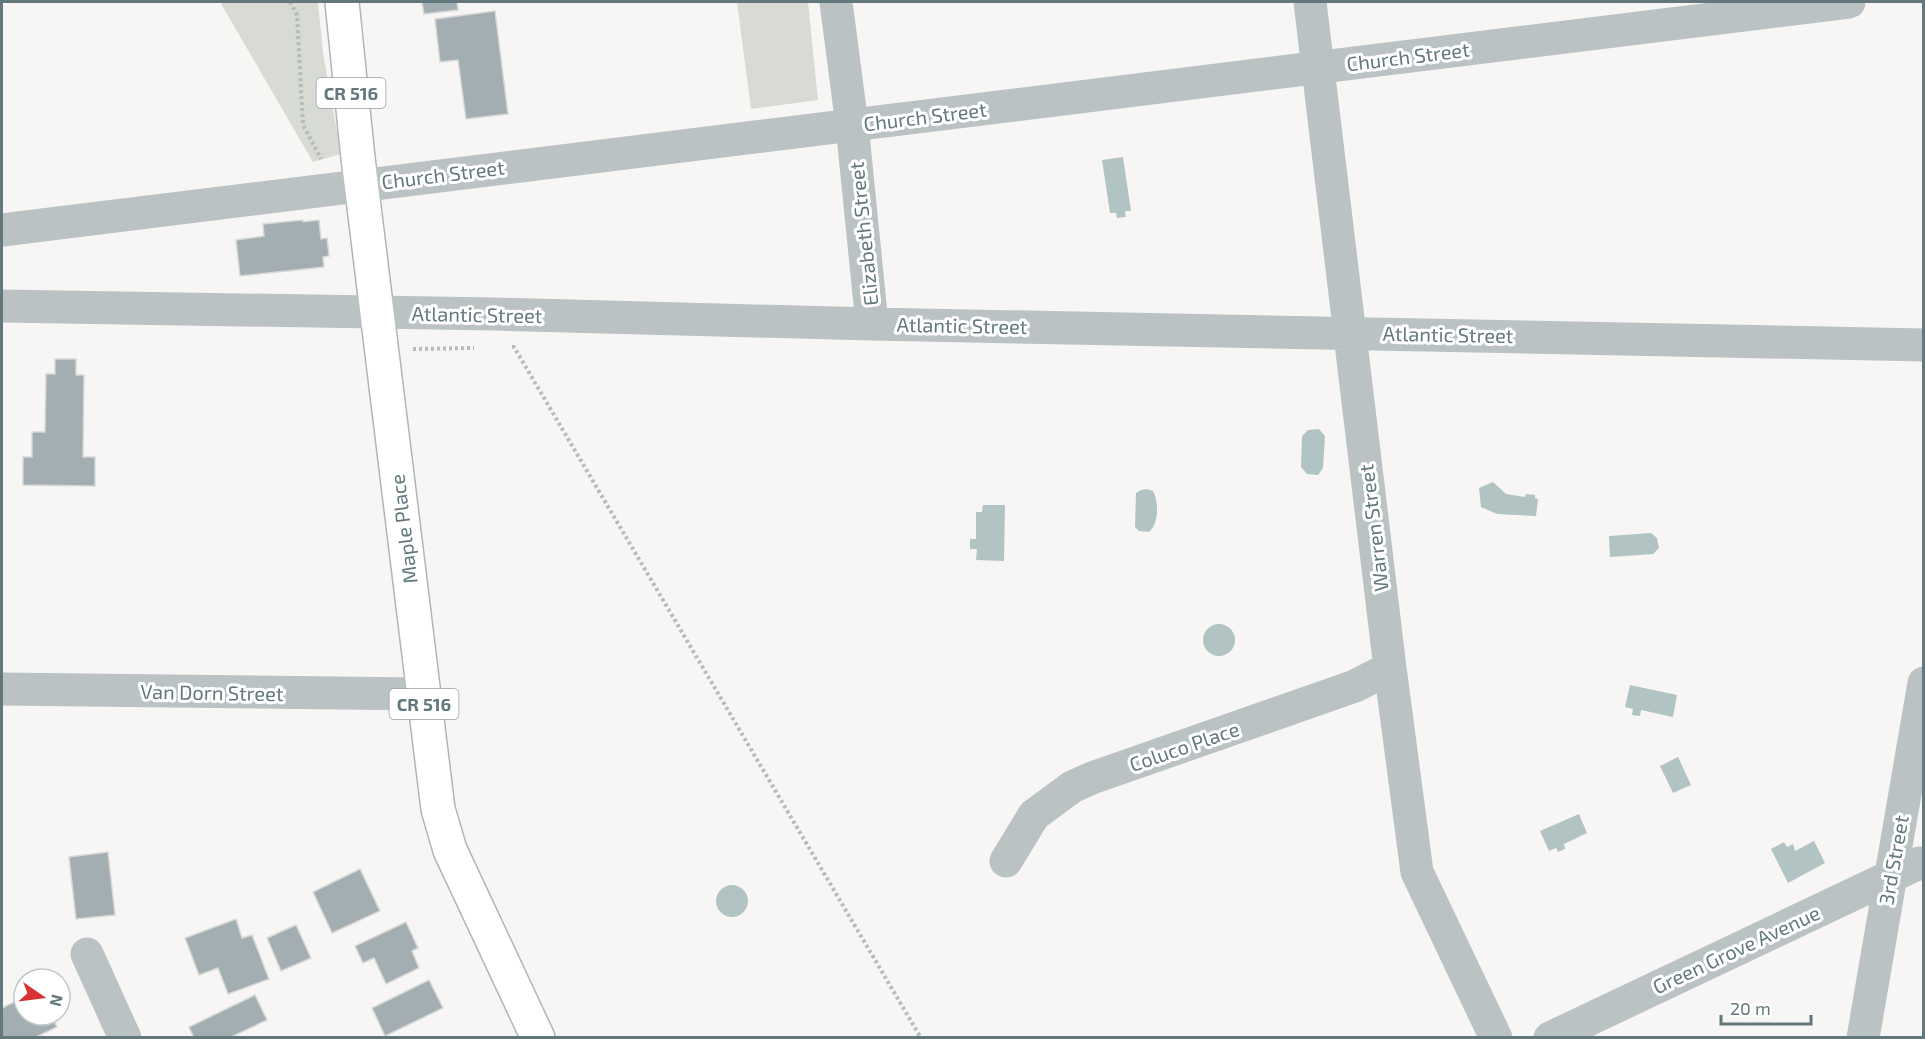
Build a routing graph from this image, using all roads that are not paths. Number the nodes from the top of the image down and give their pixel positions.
1 (342, 2) edge
2 (836, 2) edge
3 (1310, 2) edge
4 (1849, 2) edge
5 (1318, 67) junction
6 (852, 125) junction
7 (362, 184) junction
8 (2, 230) edge
9 (2, 306) edge
10 (378, 312) junction
11 (872, 324) junction
12 (1351, 332) junction
13 (1923, 345) edge
14 (1390, 668) junction
15 (1923, 683) edge
16 (2, 689) edge
17 (423, 694) junction
18 (1006, 861) dead end
19 (1923, 864) edge
20 (1890, 877) junction
21 (87, 954) dead end
22 (126, 1038) edge
23 (538, 1038) edge
24 (1496, 1038) edge
25 (1550, 1038) edge
26 (1863, 1038) edge

1 - 7 main road, Maple Place / CR 516
2 - 6 street, Elizabeth Street
3 - 5 street, Warren Street
4 - 5 street, Church Street
5 - 6 street, Church Street
5 - 12 street, Warren Street
6 - 7 street, Church Street
6 - 11 street, Elizabeth Street
7 - 8 street, Church Street
7 - 10 main road, Maple Place / CR 516
9 - 10 street, Atlantic Street
10 - 11 street, Atlantic Street
10 - 17 main road, Maple Place / CR 516
11 - 12 street, Atlantic Street
12 - 13 street, Atlantic Street
12 - 14 street, Warren Street
14 - 18 street, Coluco Place
14 - 24 street, Warren Street
15 - 20 street, 3rd Street
16 - 17 street, Van Dorn Street
17 - 23 main road, Maple Place / CR 516
19 - 20 street, Green Grove Avenue
20 - 25 street, Green Grove Avenue
20 - 26 street, 3rd Street
21 - 22 street

